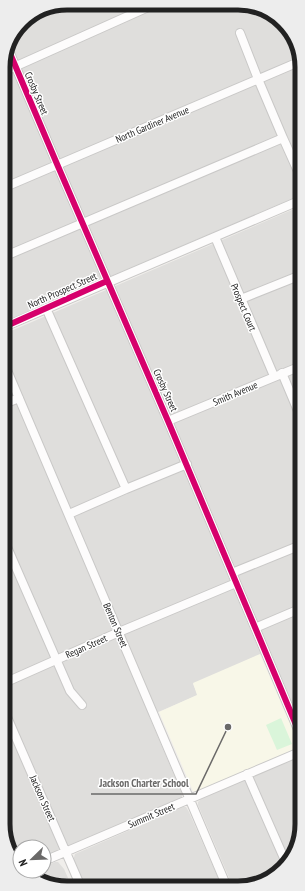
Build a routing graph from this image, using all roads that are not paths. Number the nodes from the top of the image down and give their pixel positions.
1 (143, 10) edge
2 (240, 33) dead end
3 (11, 56) edge
4 (295, 64) edge
5 (16, 67) junction
6 (10, 69) edge
7 (258, 79) junction
8 (283, 138) junction
9 (57, 164) junction
10 (295, 165) edge
11 (10, 185) edge
12 (295, 203) edge
13 (82, 223) junction
14 (215, 237) junction
15 (10, 254) edge
16 (295, 278) edge
17 (107, 281) junction
18 (241, 300) junction
19 (46, 308) junction
20 (10, 323) edge
21 (295, 368) edge
22 (282, 373) junction
23 (274, 376) junction
24 (10, 377) edge
25 (19, 398) junction
26 (10, 402) edge
27 (295, 404) edge
28 (168, 421) junction
29 (187, 464) junction
30 (126, 489) junction
31 (68, 514) junction
32 (295, 548) edge
33 (10, 554) edge
34 (232, 573) junction
35 (236, 583) junction
36 (295, 611) edge
37 (255, 628) junction
38 (119, 632) junction
39 (56, 660) junction
40 (10, 680) edge
41 (82, 705) dead end
42 (295, 722) edge
43 (10, 724) edge
44 (295, 754) edge
45 (248, 774) junction
46 (190, 798) junction
47 (66, 851) junction
48 (52, 857) edge
49 (284, 858) edge
50 (78, 881) edge
51 (225, 881) edge

1 - 5 street
2 - 7 street
3 - 5 street, Crosby Street
4 - 7 street, North Gardiner Avenue
5 - 6 street
5 - 9 street, Crosby Street
7 - 8 street
7 - 9 street, North Gardiner Avenue
8 - 10 street
8 - 13 street
9 - 11 street, North Gardiner Avenue
9 - 13 street, Crosby Street
12 - 14 street, North Prospect Street
13 - 15 street
13 - 17 street, Crosby Street
14 - 17 street, North Prospect Street
14 - 18 street, Prospect Court
16 - 18 street
17 - 19 street, North Prospect Street
17 - 28 street, Crosby Street
18 - 23 street, Prospect Court
19 - 20 street, North Prospect Street
19 - 30 street
21 - 22 street, Smith Avenue
22 - 23 street, Smith Avenue
22 - 27 street
23 - 28 street, Smith Avenue
24 - 25 street, Benton Street
25 - 26 street
25 - 31 street, Benton Street
28 - 29 street, Crosby Street
29 - 30 street
29 - 34 street, Crosby Street
30 - 31 street
31 - 38 street, Benton Street
32 - 34 street
33 - 39 street
34 - 35 street, Crosby Street
35 - 37 street, Crosby Street
35 - 38 street, Regan Street
36 - 37 street
37 - 42 street, Crosby Street
38 - 39 street, Regan Street
38 - 46 street, Benton Street
39 - 40 street, Regan Street
39 - 41 street
43 - 47 street, Jackson Street
44 - 45 street, Summit Street
45 - 46 street, Summit Street
45 - 49 street
46 - 47 street, Summit Street
46 - 51 street, Benton Street
47 - 48 street, Summit Street
47 - 50 street, Jackson Street

